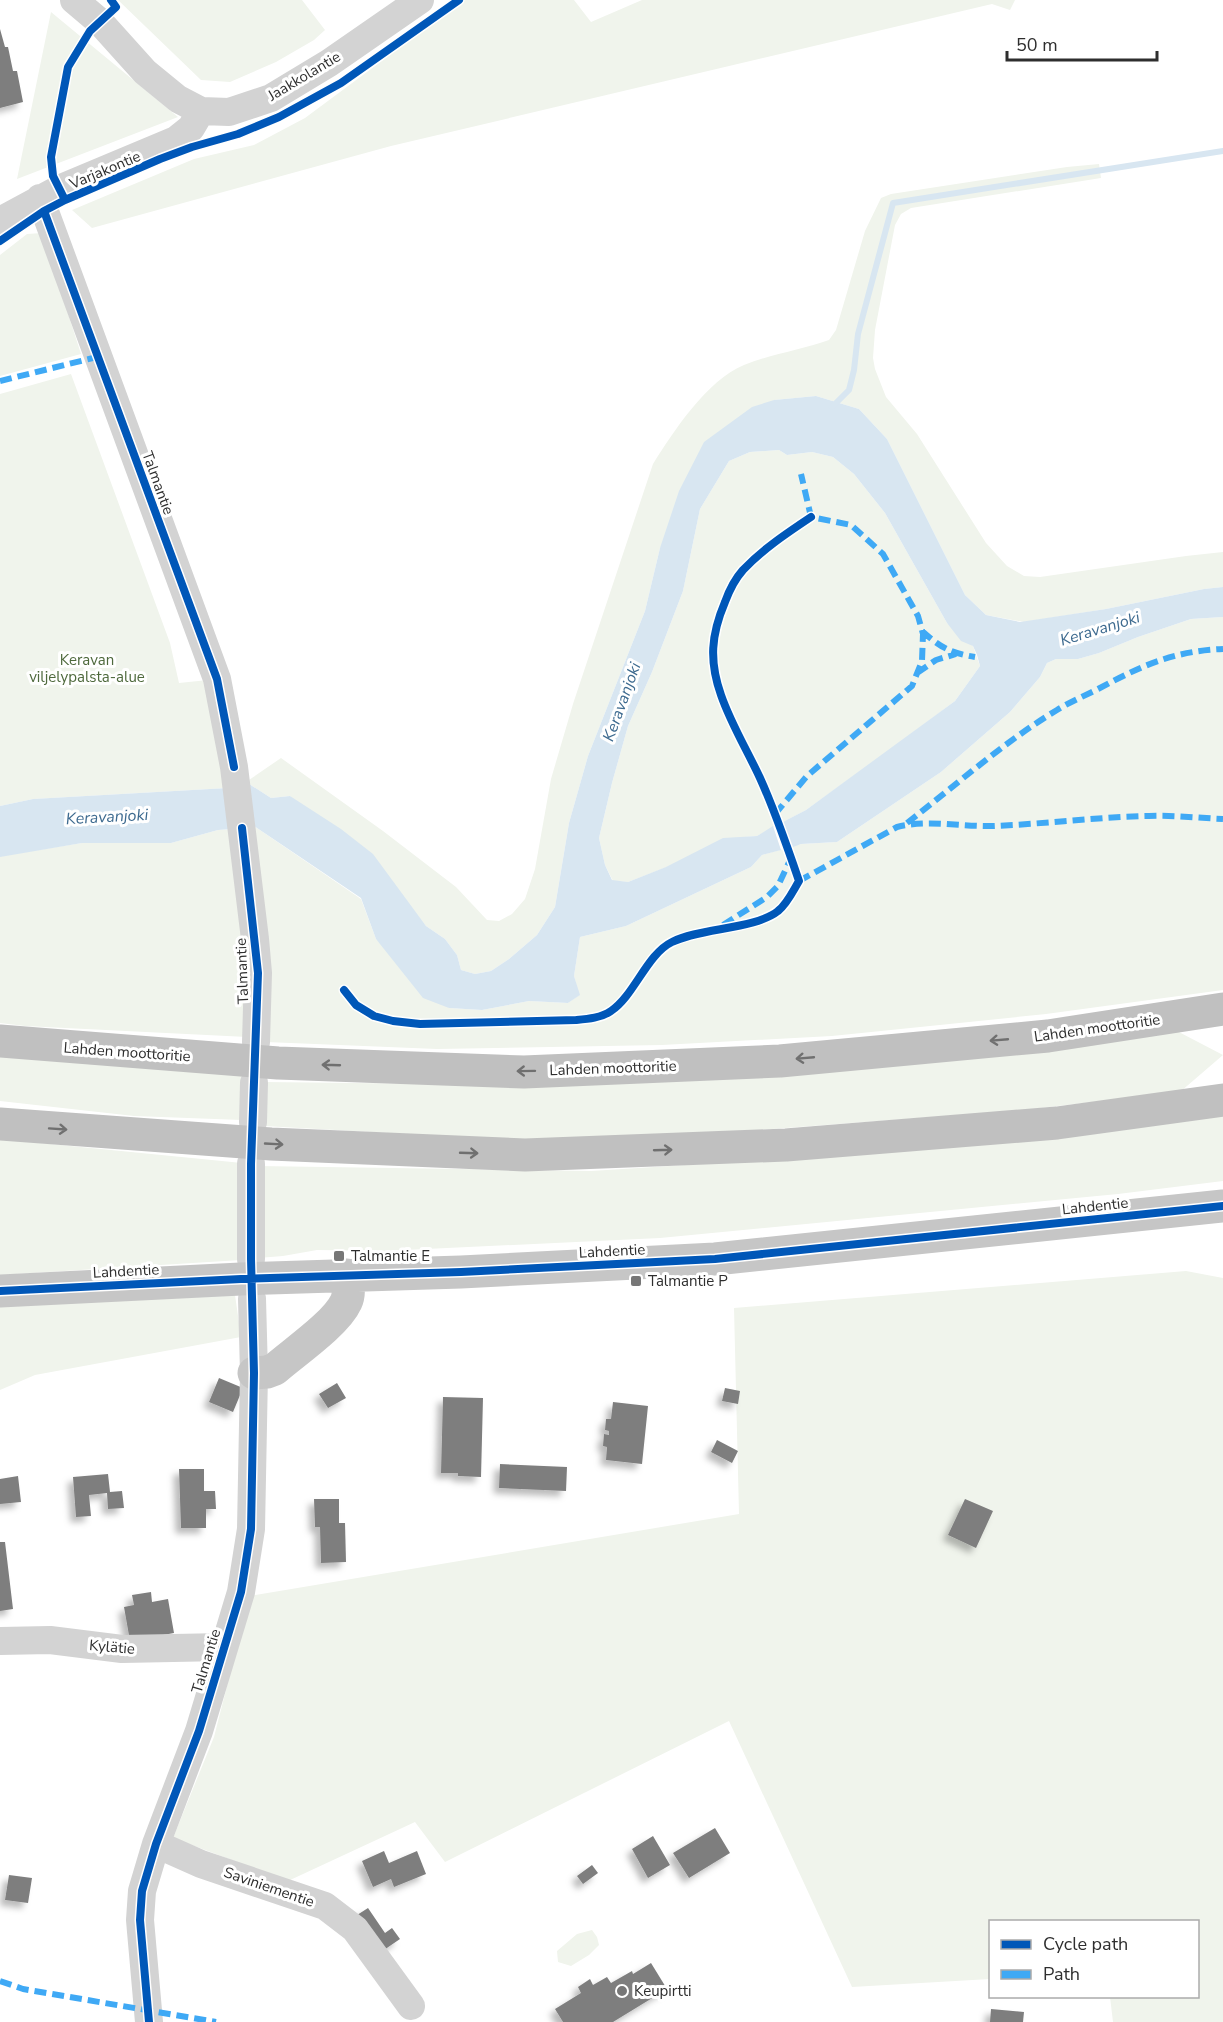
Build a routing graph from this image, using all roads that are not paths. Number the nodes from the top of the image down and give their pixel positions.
1 (74, 0) edge
2 (420, 0) edge
3 (201, 111) junction
4 (40, 198) junction
5 (0, 221) edge
6 (1223, 1009) edge
7 (0, 1041) edge
8 (256, 1042) dead end
9 (254, 1083) dead end
10 (1223, 1100) edge
11 (253, 1122) dead end
12 (0, 1124) edge
13 (251, 1164) dead end
14 (1223, 1206) edge
15 (251, 1259) dead end
16 (347, 1275) junction
17 (0, 1291) edge
18 (252, 1299) dead end
19 (254, 1373) junction
20 (0, 1641) edge
21 (224, 1647) junction
22 (156, 1844) junction
23 (411, 2006) dead end
24 (149, 2022) edge

1 - 3 street, Jaakkolantie
2 - 3 street, Jaakkolantie
3 - 4 street, Varjakontie
4 - 5 street, Varjakontie
4 - 8 street, Talmantie
6 -> 7 highway, Lahden moottoritie
9 - 11 street
12 -> 10 highway
13 - 15 street
14 - 16 main road, Lahdentie
16 - 17 main road, Lahdentie
16 - 19 main road
18 - 19 street, Talmantie
19 - 21 street, Talmantie
20 - 21 street, Kylätie
21 - 22 street, Talmantie
22 - 23 street, Saviniementie
22 - 24 street, Talmantie

